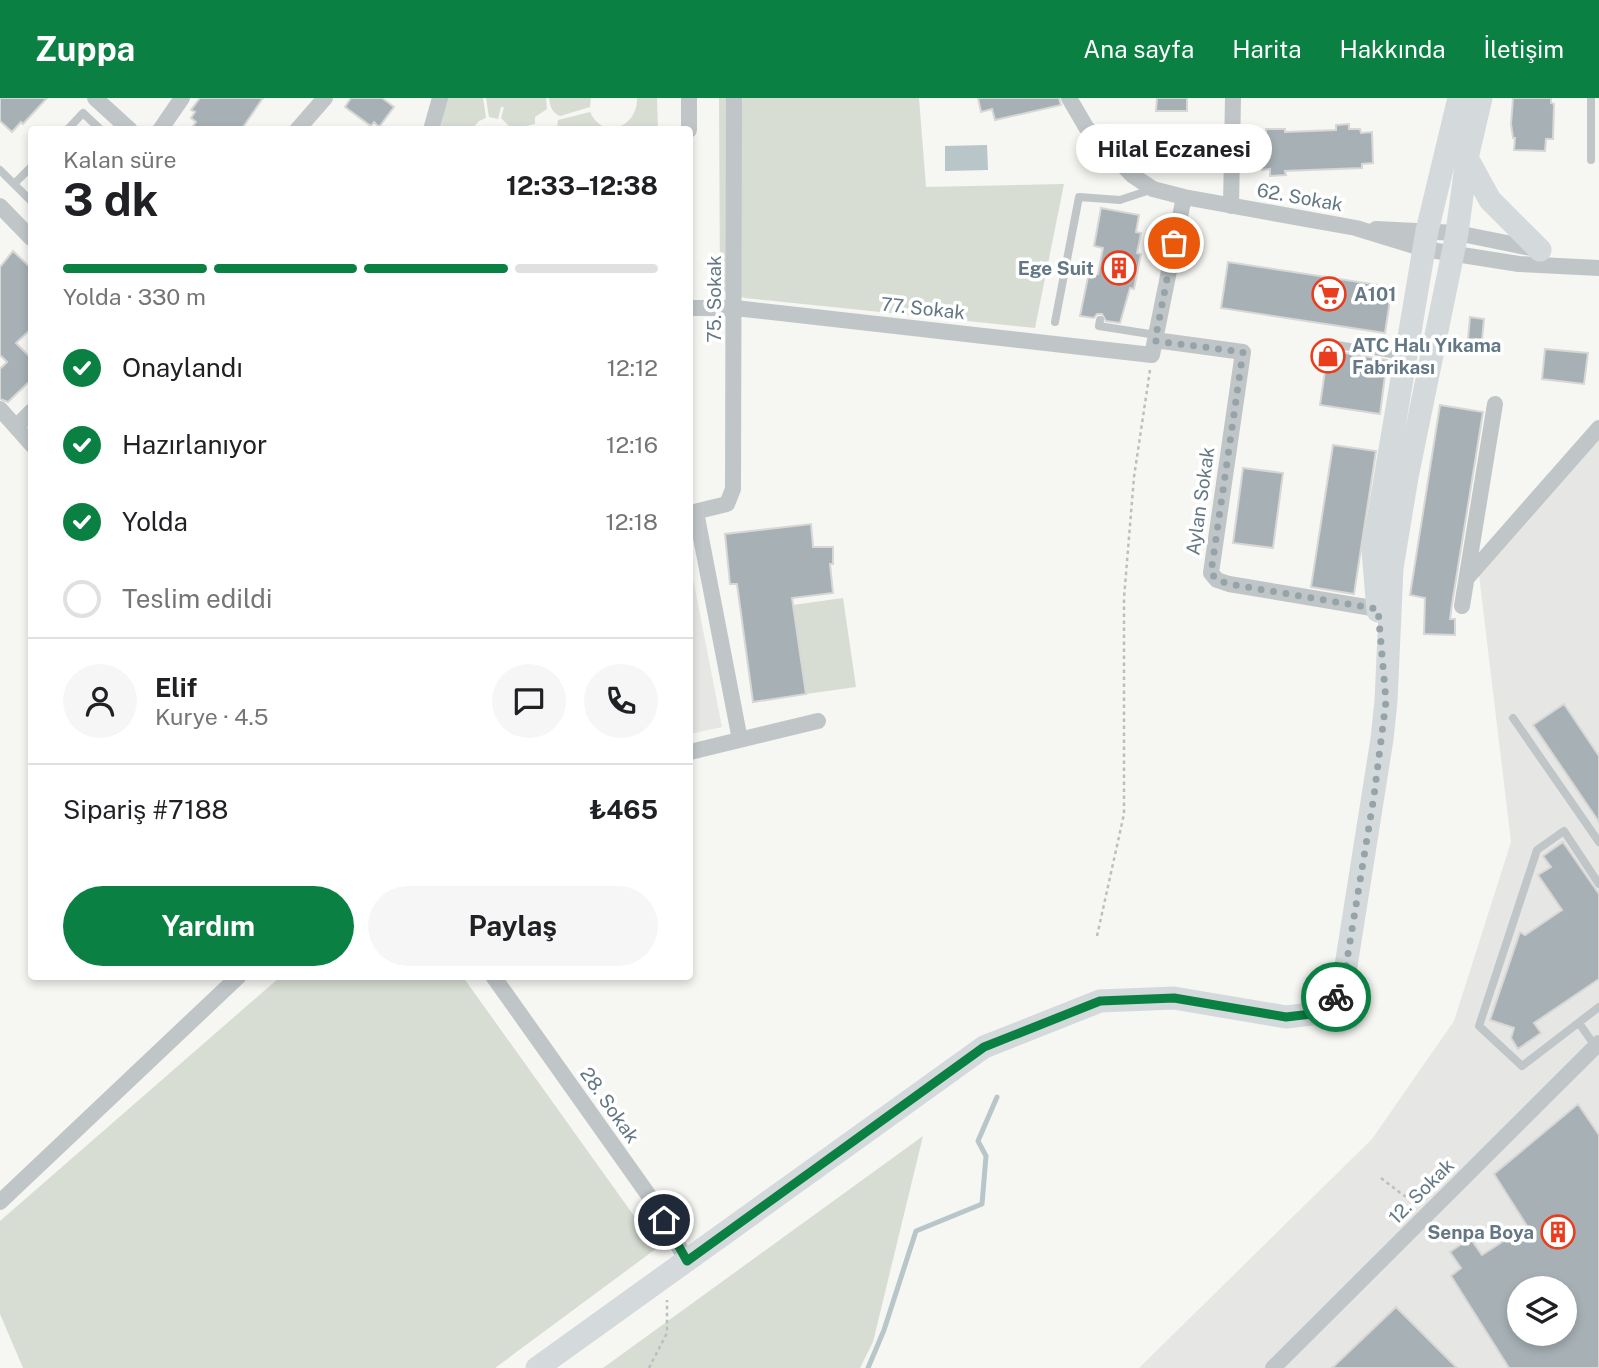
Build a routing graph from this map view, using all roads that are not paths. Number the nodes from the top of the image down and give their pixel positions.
1 (183, 98) edge
2 (325, 98) edge
3 (440, 98) edge
4 (689, 98) edge
5 (734, 98) edge
6 (1069, 98) edge
7 (1233, 98) edge
8 (1459, 98) edge
9 (1481, 98) edge
10 (1591, 98) edge
11 (96, 99) edge
12 (83, 113) junction
13 (71, 126) edge
14 (97, 126) edge
15 (126, 126) edge
16 (163, 126) edge
17 (300, 126) edge
18 (432, 126) edge
19 (689, 126) edge
20 (1467, 158) junction
21 (1591, 160) dead end
22 (0, 170) edge
23 (28, 170) edge
24 (14, 184) junction
25 (1153, 189) junction
26 (1184, 197) junction
27 (28, 198) edge
28 (0, 206) edge
29 (1231, 206) junction
30 (28, 235) edge
31 (1426, 240) junction
32 (1454, 244) junction
33 (1540, 250) junction
34 (1575, 268) junction
35 (1599, 268) edge
36 (693, 308) edge
37 (735, 308) junction
38 (1100, 320) dead end
39 (1055, 322) dead end
40 (1154, 344) junction
41 (1332, 344) dead end
42 (1406, 356) junction
43 (1495, 404) dead end
44 (0, 409) edge
45 (28, 415) edge
46 (16, 427) junction
47 (1598, 430) edge
48 (28, 440) edge
49 (693, 512) edge
50 (1467, 579) junction
51 (1462, 606) dead end
52 (1378, 609) junction
53 (1386, 701) junction
54 (1513, 718) dead end
55 (818, 721) dead end
56 (740, 740) junction
57 (693, 751) edge
58 (1599, 842) edge
59 (1599, 884) edge
60 (235, 980) edge
61 (496, 980) edge
62 (1599, 1007) edge
63 (1578, 1023) junction
64 (1598, 1047) edge
65 (0, 1202) edge
66 (687, 1261) junction
67 (537, 1368) edge
68 (1273, 1368) edge

1 - 16 street
2 - 17 street
3 - 18 street
4 - 19 street
5 - 37 street, 75. Sokak
6 - 25 street, 62. Sokak
7 - 29 street
8 - 31 street
9 - 20 street
10 - 21 lane
11 - 12 lane
11 - 15 street
12 - 13 lane
12 - 14 lane
20 - 32 street
20 - 33 street
22 - 24 lane
23 - 24 lane
24 - 27 lane
25 - 26 street, 62. Sokak
25 - 39 lane
26 - 29 street, 62. Sokak
26 - 40 street
28 - 30 street
29 - 31 street, 62. Sokak
31 - 32 street, 62. Sokak
31 - 42 street
32 - 33 street, 62. Sokak
32 - 34 street, 62. Sokak
32 - 53 street
33 - 34 street, 62. Sokak
34 - 35 street, 62. Sokak
36 - 37 street, 77. Sokak
37 - 40 street, 77. Sokak
37 - 49 street, 75. Sokak
38 - 40 lane
40 - 52 street, Aylan Sokak
41 - 42 lane
42 - 52 street
43 - 50 street
44 - 46 street
45 - 46 street
46 - 48 street
47 - 50 street
49 - 56 street
50 - 51 street
52 - 53 street
53 - 66 street
54 - 58 lane
55 - 56 street
56 - 57 street
59 - 63 lane
60 - 65 street
61 - 66 street, 28. Sokak
62 - 63 lane
63 - 64 lane
64 - 68 street, 12. Sokak
66 - 67 street

